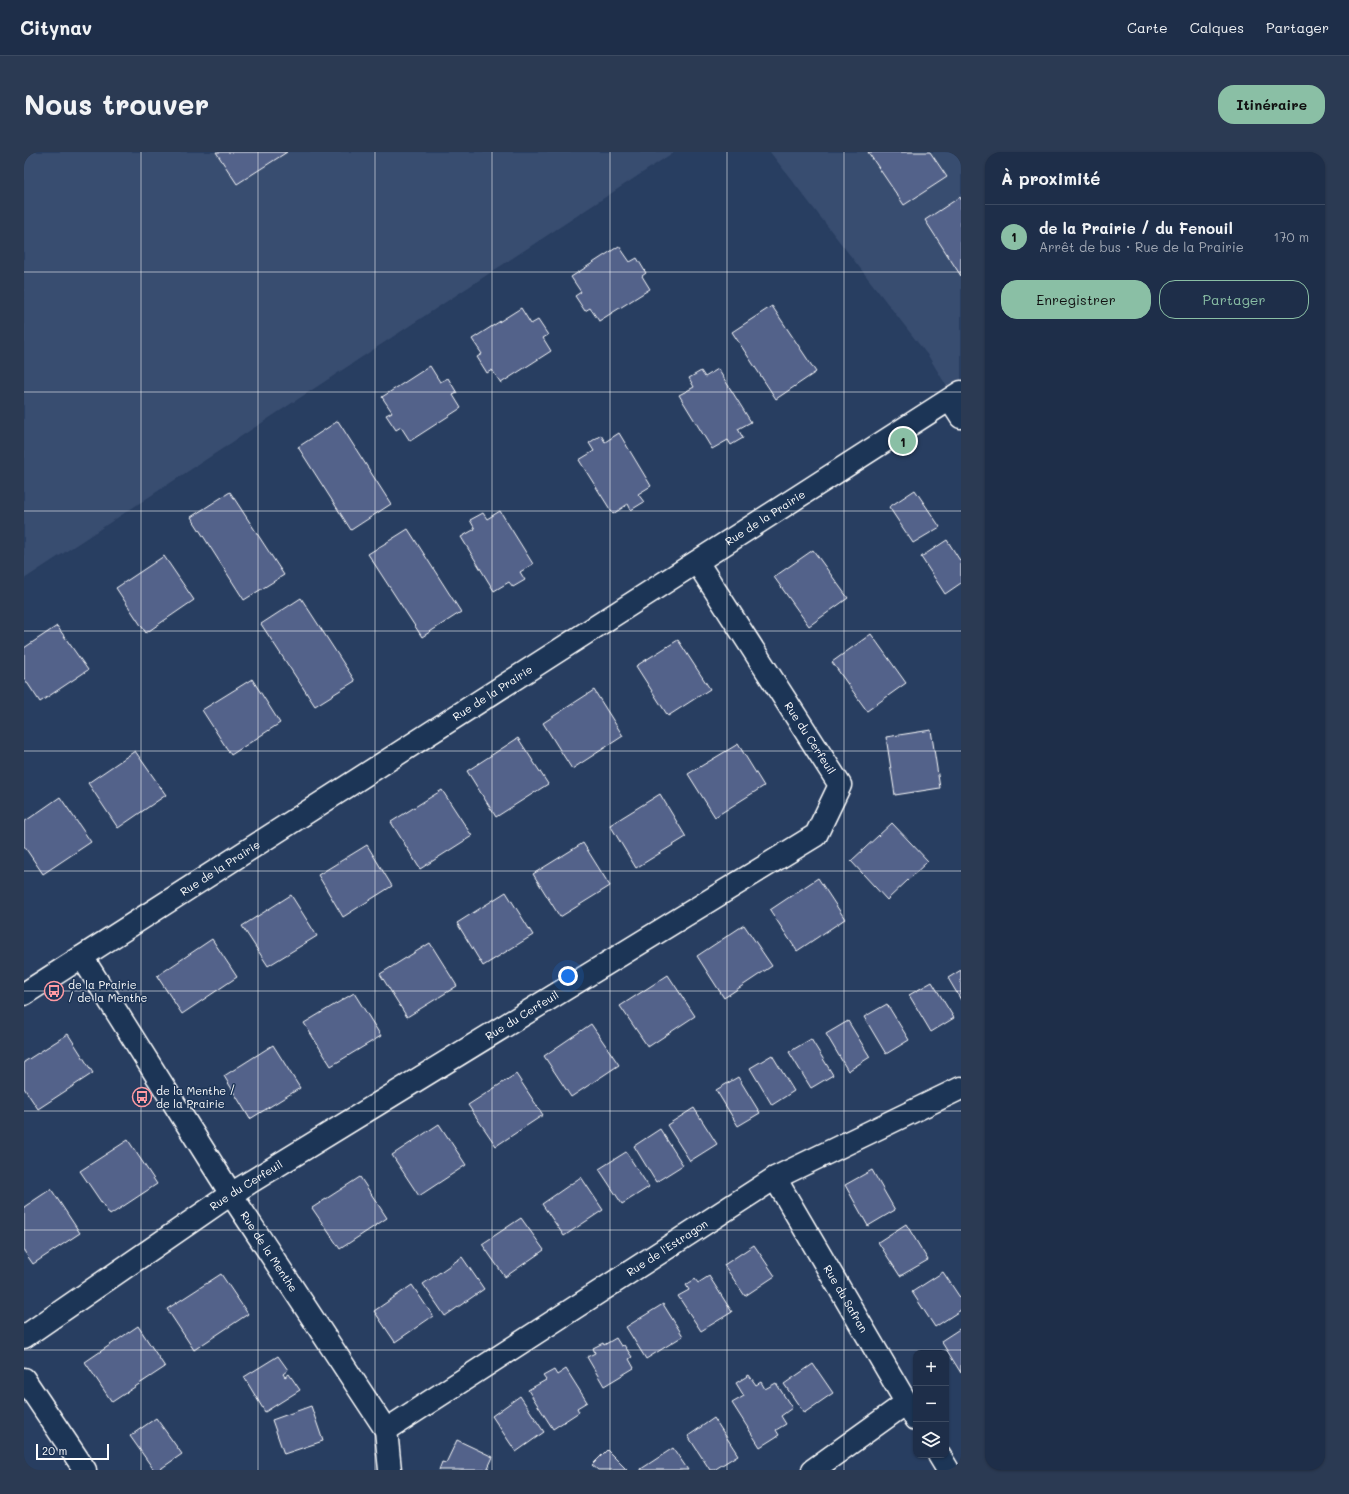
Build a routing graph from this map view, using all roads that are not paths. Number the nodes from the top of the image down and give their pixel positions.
1 (957, 403) edge
2 (696, 562) junction
3 (82, 957) junction
4 (24, 994) edge
5 (961, 1088) edge
6 (775, 1178) junction
7 (231, 1194) junction
8 (24, 1336) edge
9 (24, 1379) edge
10 (911, 1411) edge
11 (386, 1430) junction
12 (941, 1458) edge
13 (85, 1470) edge
14 (390, 1470) edge
15 (813, 1470) edge
16 (948, 1470) edge

1 - 2 street, Rue de la Prairie
2 - 3 street, Rue de la Prairie
2 - 7 street, Rue du Cerfeuil
3 - 4 street, Rue de la Prairie
3 - 7 street, Rue de la Menthe
5 - 6 street, Rue de l'Estragon
6 - 10 street, Rue du Safran
6 - 11 street, Rue de l'Estragon
7 - 8 street, Rue du Cerfeuil
7 - 11 street, Rue de la Menthe
9 - 13 street
10 - 15 street
11 - 14 street, Rue de la Menthe
12 - 16 street

